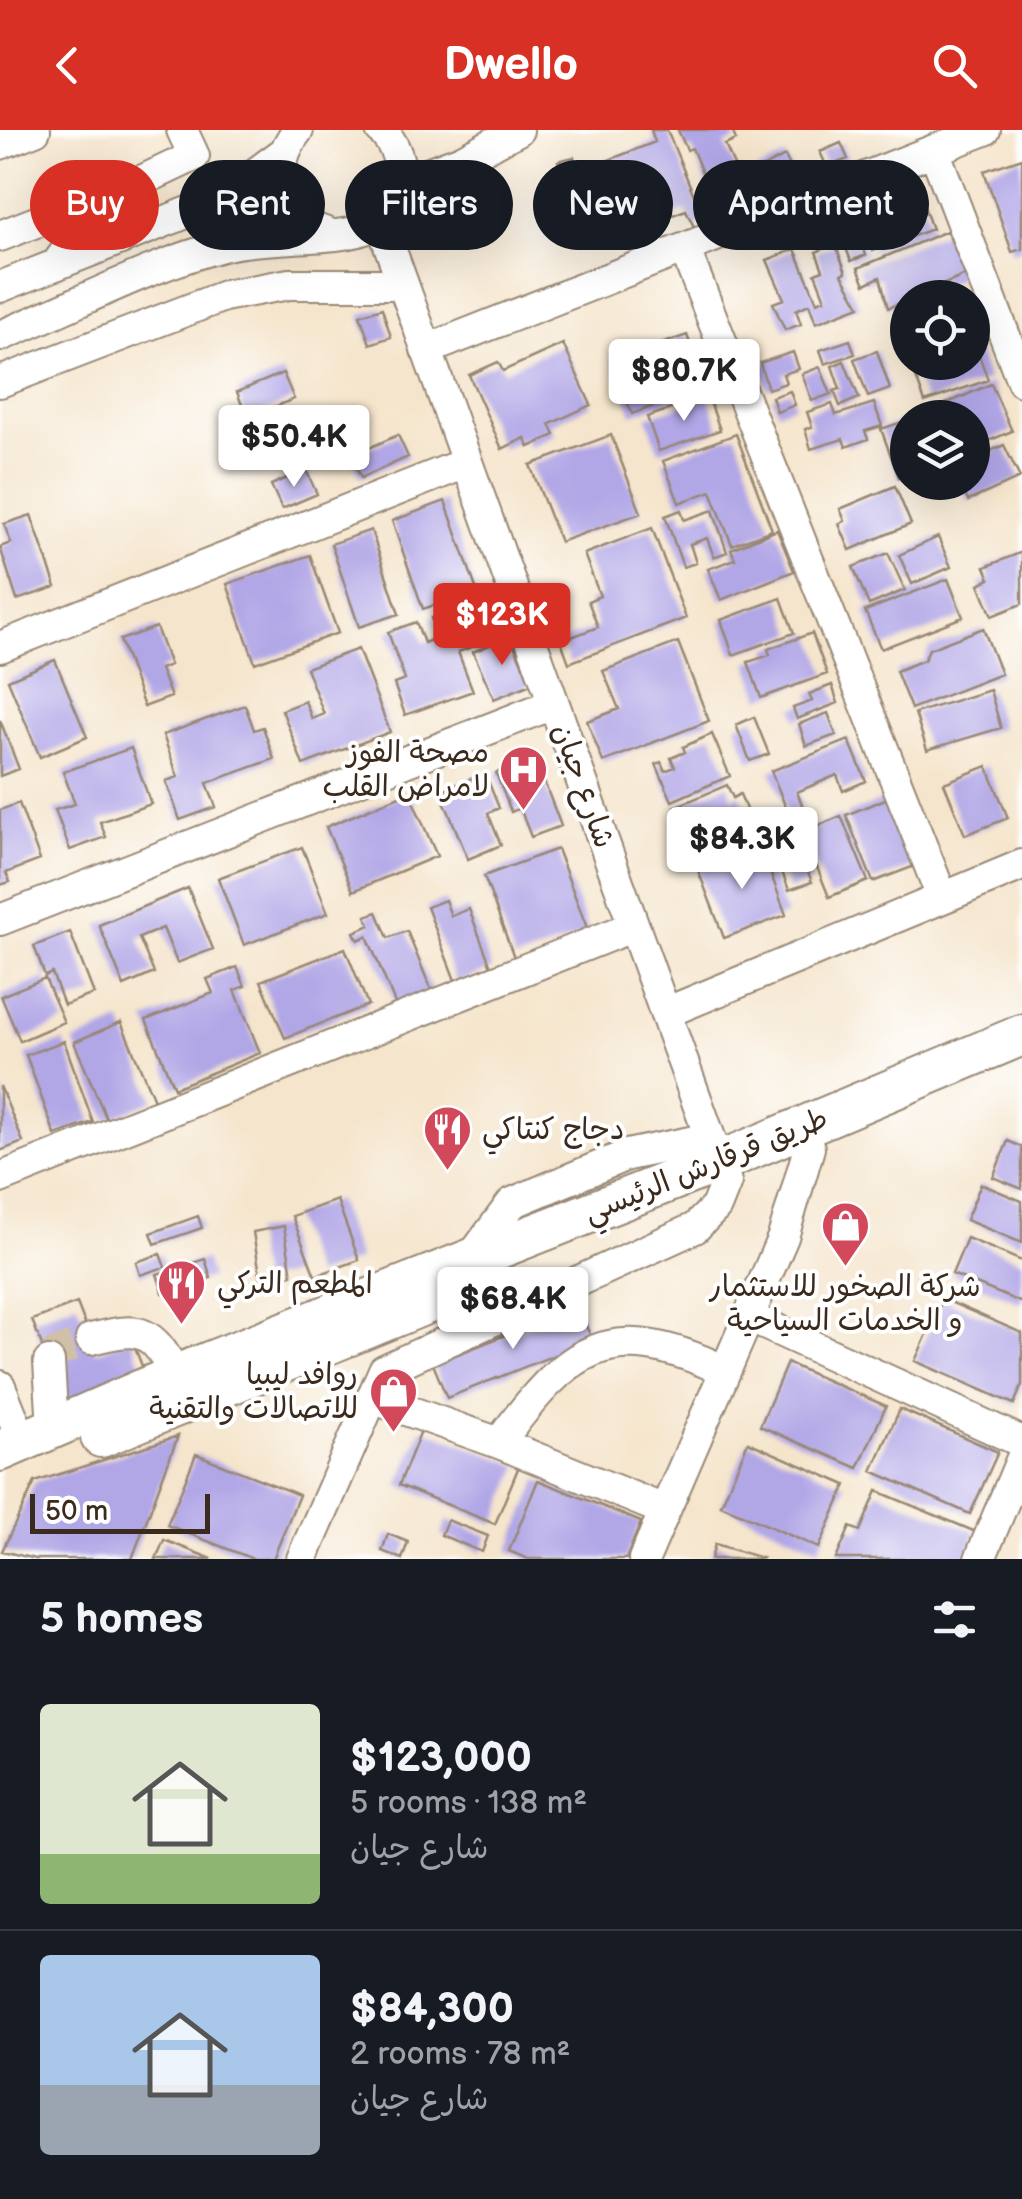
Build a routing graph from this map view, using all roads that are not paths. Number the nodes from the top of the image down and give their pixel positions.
1 (35, 130) edge
2 (182, 130) edge
3 (381, 130) edge
4 (518, 130) edge
5 (985, 130) edge
6 (290, 142) edge
7 (0, 144) edge
8 (934, 150) junction
9 (398, 160) edge
10 (462, 160) edge
11 (159, 173) edge
12 (159, 224) edge
13 (345, 233) edge
14 (330, 234) junction
15 (0, 236) edge
16 (94, 250) edge
17 (390, 250) edge
18 (685, 250) junction
19 (56, 265) junction
20 (402, 284) junction
21 (0, 287) edge
22 (0, 336) edge
23 (426, 350) junction
24 (1022, 381) edge
25 (0, 382) edge
26 (466, 463) junction
27 (0, 648) edge
28 (554, 704) junction
29 (1022, 865) edge
30 (942, 897) junction
31 (0, 920) edge
32 (634, 926) junction
33 (665, 1013) junction
34 (1022, 1035) edge
35 (1022, 1064) edge
36 (809, 1148) junction
37 (718, 1161) junction
38 (0, 1178) edge
39 (360, 1317) junction
40 (749, 1317) junction
41 (91, 1339) tunnel mouth
42 (49, 1362) tunnel mouth
43 (384, 1370) junction
44 (723, 1370) junction
45 (176, 1375) junction
46 (0, 1386) edge
47 (372, 1398) junction
48 (25, 1441) edge
49 (1022, 1442) edge
50 (500, 1443) junction
51 (1022, 1458) edge
52 (0, 1478) edge
53 (664, 1510) junction
54 (302, 1559) edge
55 (644, 1559) edge
56 (980, 1559) edge

1 - 7 street
2 - 11 street
3 - 9 street
4 - 10 street
5 - 8 street
6 - 12 street
6 - 14 street
8 - 18 street
8 - 24 street
13 - 14 street
14 - 22 street
15 - 19 street
16 - 19 street
17 - 20 street, شارع جيان
18 - 23 street
18 - 30 street
19 - 21 street
20 - 23 street, شارع جيان
20 - 25 street
23 - 26 street, شارع جيان
26 - 27 street
26 - 28 street, شارع جيان
28 - 31 street
28 - 32 street, شارع جيان
29 - 30 street
30 - 33 street
32 - 33 street, شارع جيان
32 - 38 street
33 - 37 street, شارع جيان
34 - 37 main road, طريق قرقارش الرئيسي
35 - 36 main road, طريق قرقارش الرئيسي
36 - 37 main road, طريق قرقارش الرئيسي
36 - 40 street
37 - 39 main road, طريق قرقارش الرئيسي
37 - 39 main road, طريق قرقارش الرئيسي
37 - 43 street
39 - 43 street
39 - 45 main road, طريق قرقارش الرئيسي
39 - 52 main road, طريق قرقارش الرئيسي
40 - 44 street
40 - 49 street
41 - 45 street
42 - 48 street
43 - 47 street
44 - 50 street
44 - 53 street
45 - 48 main road, طريق قرقارش الرئيسي
46 - 48 street
47 - 50 street
47 - 54 street
50 - 53 street
51 - 56 street
53 - 55 street

